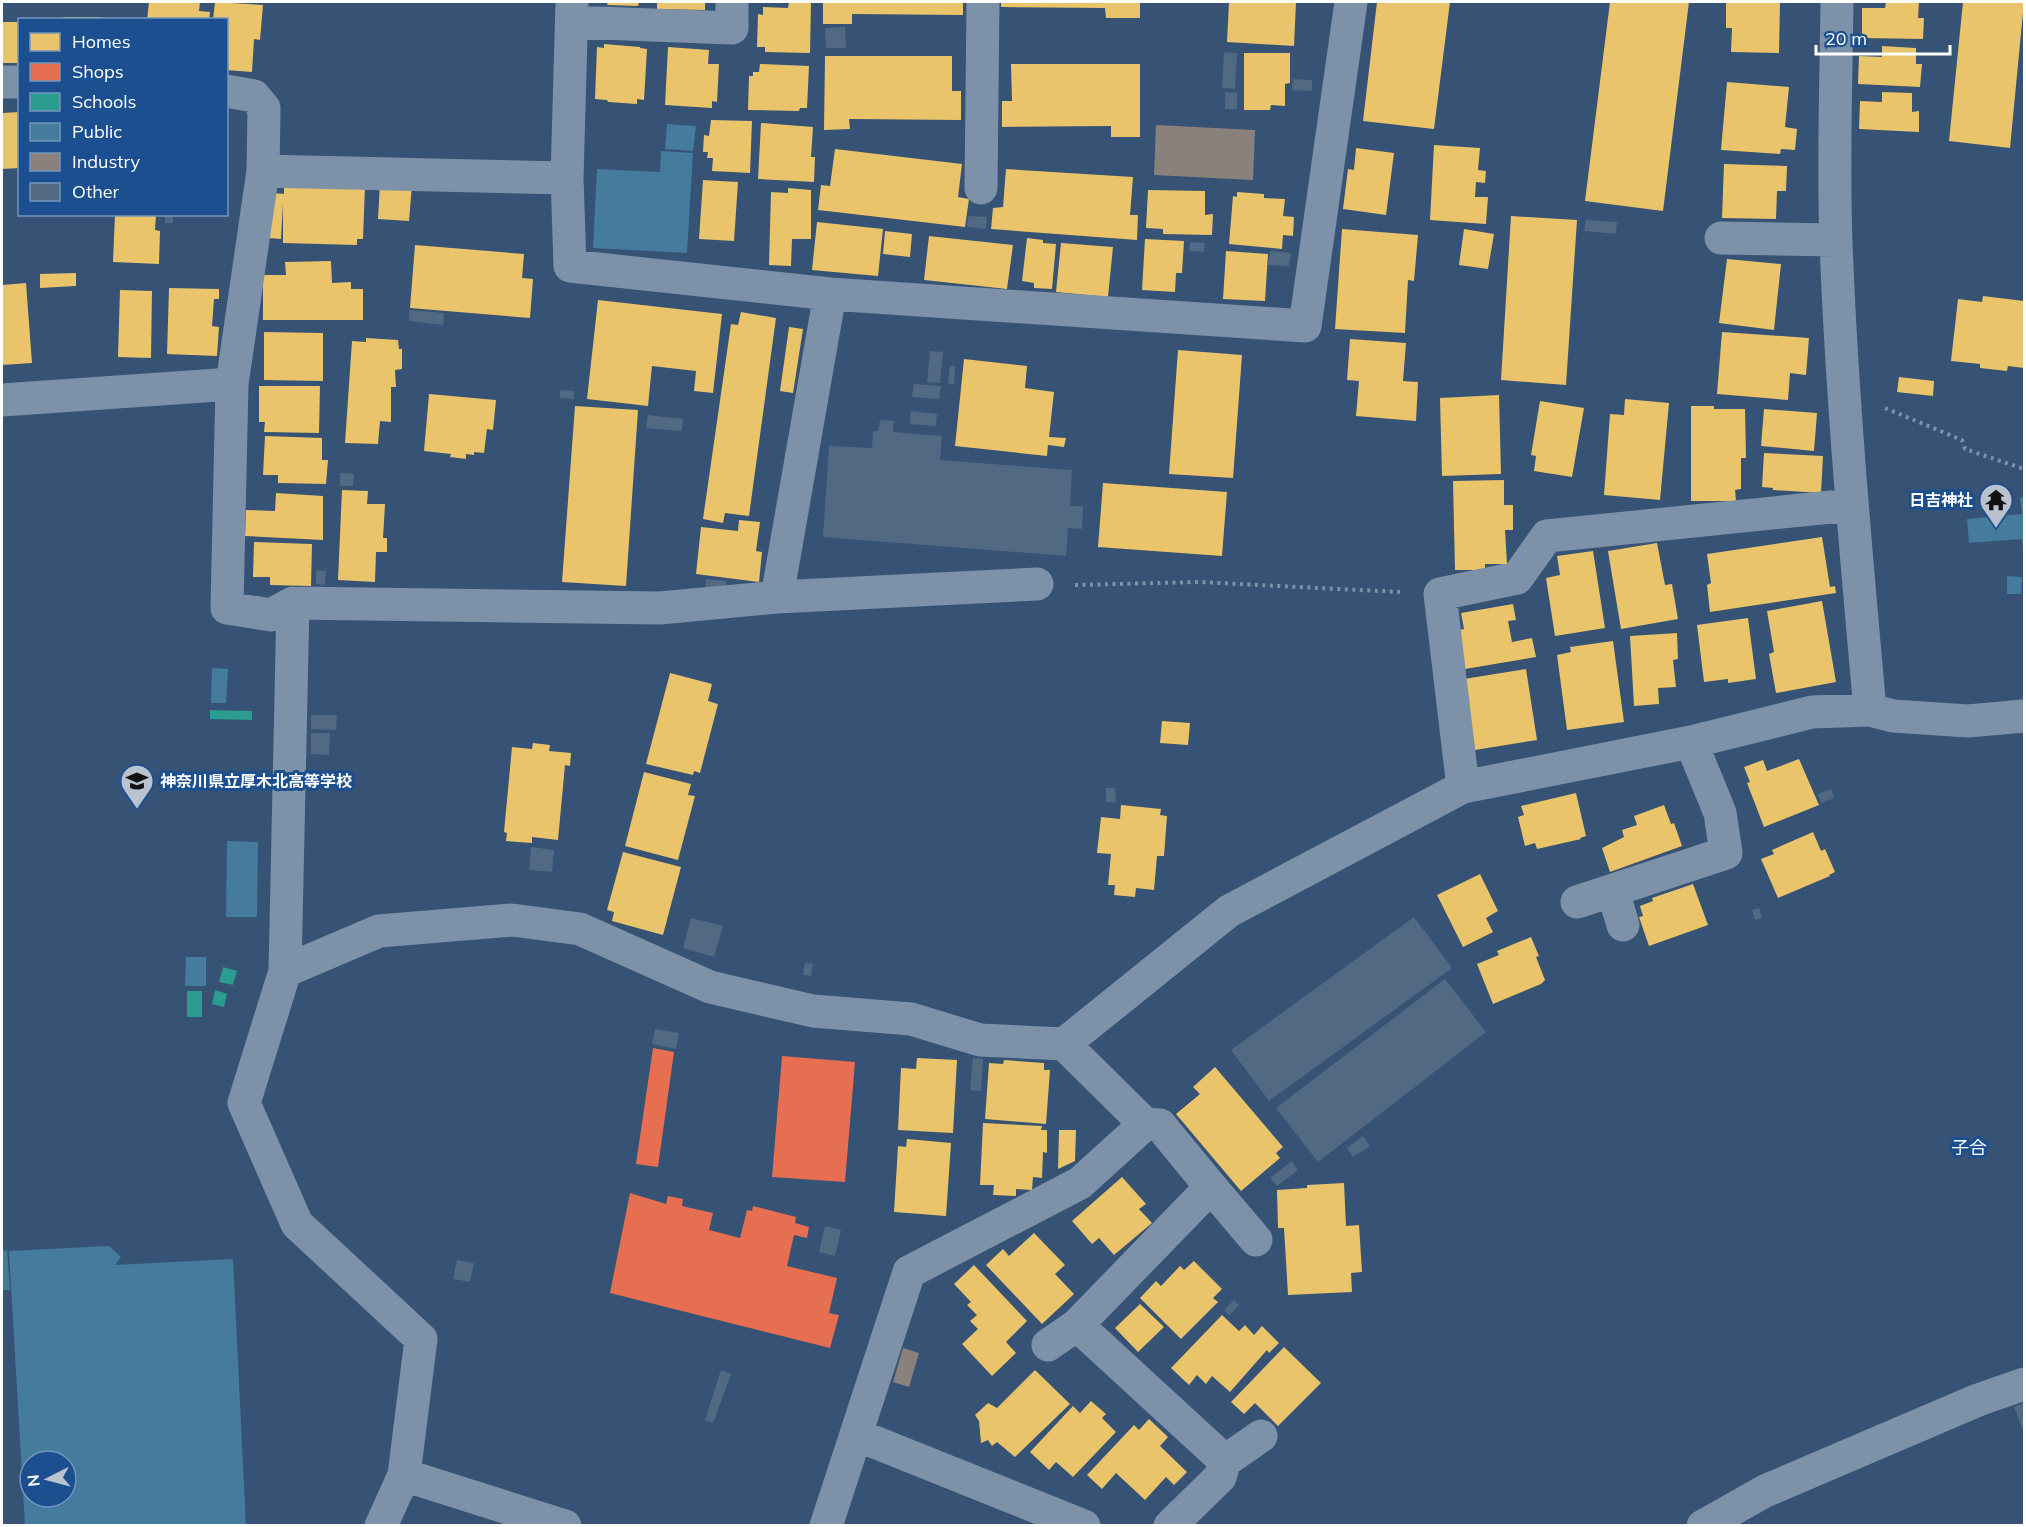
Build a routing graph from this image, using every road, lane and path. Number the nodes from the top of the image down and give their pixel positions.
1 (732, 2) edge
2 (983, 2) edge
3 (1351, 2) edge
4 (1837, 2) edge
5 (572, 12) edge
6 (2, 82) edge
7 (18, 82) edge
8 (228, 91) edge
9 (263, 171) junction
10 (567, 178) junction
11 (981, 188) dead end
12 (1721, 238) dead end
13 (1836, 240) junction
14 (830, 294) junction
15 (232, 384) junction
16 (2, 400) edge
17 (1844, 407) junction
18 (2025, 469) edge
19 (1851, 505) junction
20 (1037, 584) joint
21 (1440, 594) junction
22 (777, 597) junction
23 (293, 603) junction
24 (1870, 710) junction
25 (2025, 716) edge
26 (1691, 742) junction
27 (1463, 787) junction
28 (1613, 891) junction
29 (1577, 902) dead end
30 (1623, 925) dead end
31 (285, 970) junction
32 (1064, 1044) junction
33 (1145, 1124) junction
34 (1211, 1187) junction
35 (1256, 1240) dead end
36 (1077, 1325) junction
37 (1048, 1345) dead end
38 (2025, 1384) edge
39 (857, 1435) junction
40 (1261, 1436) dead end
41 (1225, 1461) junction
42 (404, 1474) junction
43 (381, 1526) edge
44 (565, 1526) edge
45 (826, 1526) edge
46 (1084, 1526) edge
47 (1170, 1526) edge
48 (1703, 1526) edge

1 - 5 street
2 - 11 street
3 - 14 street
4 - 13 street
5 - 10 street
6 - 7 street
8 - 9 street
9 - 10 street
9 - 15 street
10 - 14 street
12 - 13 street
13 - 17 street
14 - 22 street
15 - 16 street
15 - 23 street
17 - 18 path
17 - 19 street
19 - 21 street
19 - 24 street
20 - 21 path
20 - 22 street
21 - 27 street
22 - 23 street
23 - 31 street
24 - 25 street
24 - 26 street
26 - 27 street
26 - 28 street
27 - 32 street
28 - 29 street
28 - 30 street
31 - 32 street
31 - 42 street
32 - 33 street
33 - 34 street
33 - 39 street
34 - 35 street
34 - 36 street
36 - 37 street
36 - 41 street
38 - 48 street
39 - 45 street
39 - 46 street
40 - 41 street
41 - 47 street
42 - 43 street
42 - 44 street

